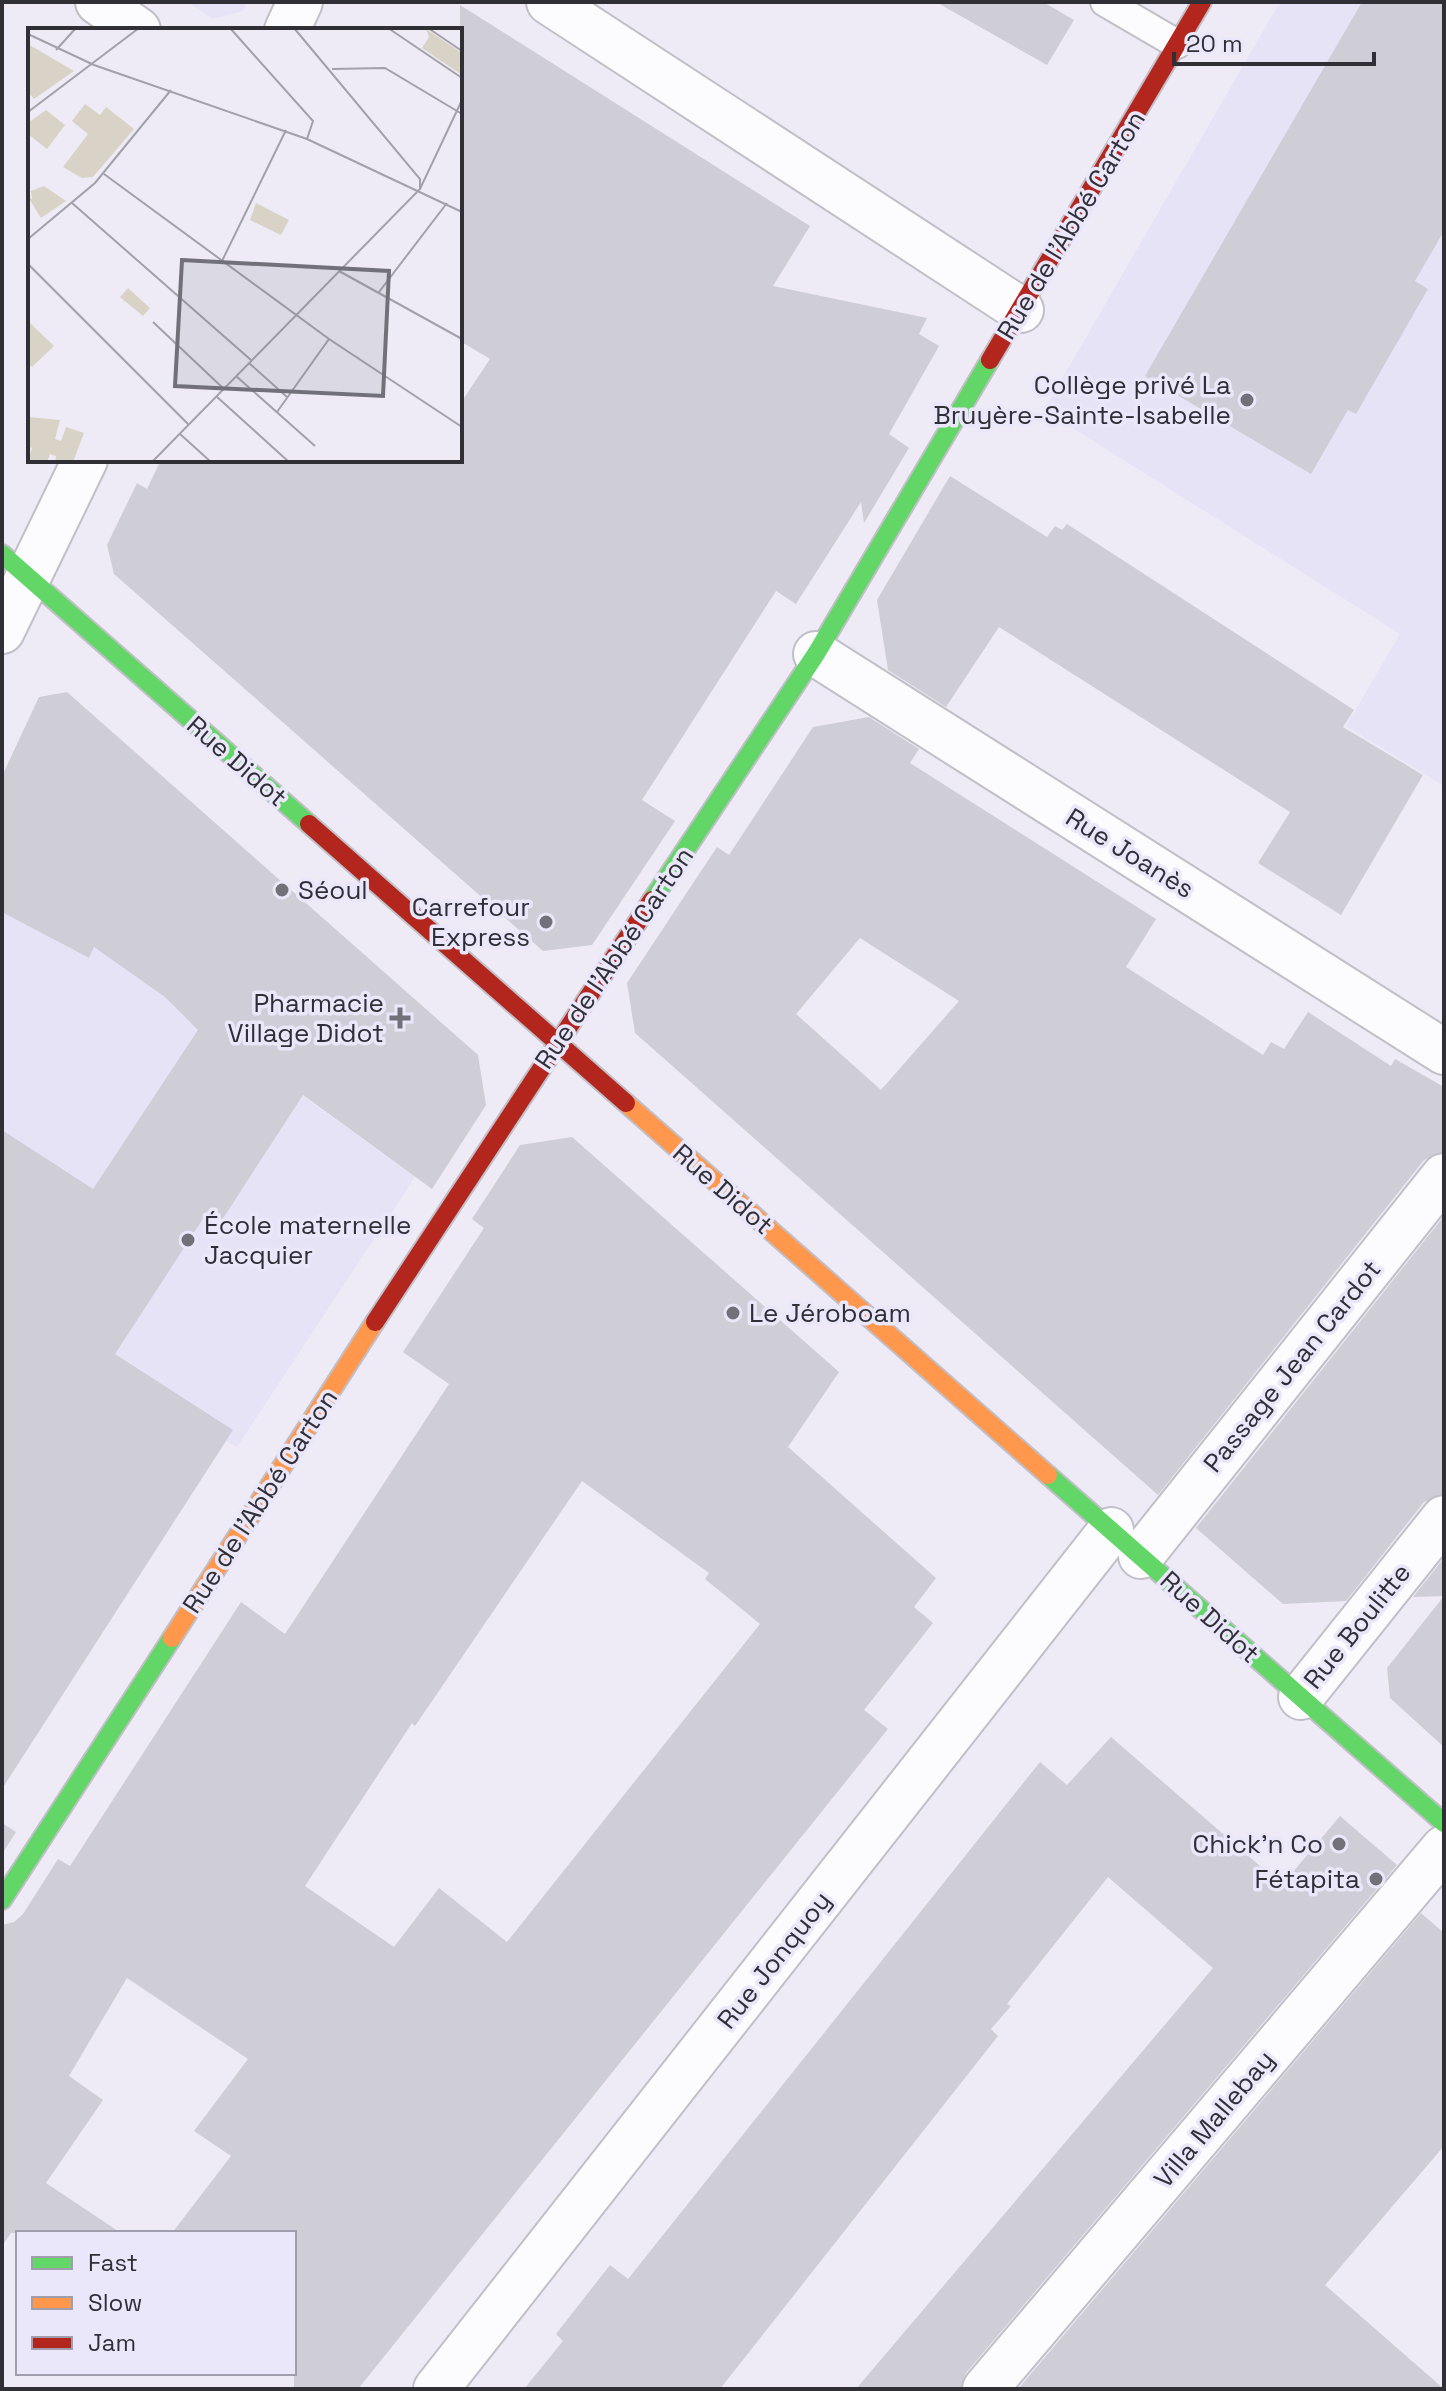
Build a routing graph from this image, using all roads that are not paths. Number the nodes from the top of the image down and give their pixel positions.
1 (98, 2) edge
2 (300, 2) edge
3 (549, 2) edge
4 (1105, 2) edge
5 (1202, 2) edge
6 (135, 28) edge
7 (288, 28) edge
8 (1177, 44) junction
9 (1021, 310) junction
10 (84, 462) edge
11 (16, 566) edge
12 (2, 631) edge
13 (816, 654) junction
14 (557, 1043) junction
15 (1444, 1052) edge
16 (1444, 1176) edge
17 (1444, 1518) edge
18 (1126, 1543) junction
19 (1301, 1697) junction
20 (1444, 1823) edge
21 (1444, 1848) edge
22 (2, 1900) edge
23 (436, 2389) edge
24 (985, 2389) edge

1 - 6 street
2 - 7 street
3 - 9 street
4 - 8 lane
5 - 8 street, Rue de l'Abbé Carton
8 - 9 street, Rue de l'Abbé Carton
9 - 13 street, Rue de l'Abbé Carton
10 - 11 street
11 - 12 street
11 - 14 street, Rue Didot
13 - 14 street, Rue de l'Abbé Carton
13 - 15 street, Rue Joanès
14 - 18 street, Rue Didot
14 - 22 street, Rue de l'Abbé Carton
16 - 18 street, Passage Jean Cardot
17 - 19 street, Rue Boulitte
18 - 19 street, Rue Didot
18 - 23 street, Rue Jonquoy
19 - 20 street, Rue Didot
21 - 24 street, Villa Mallebay

